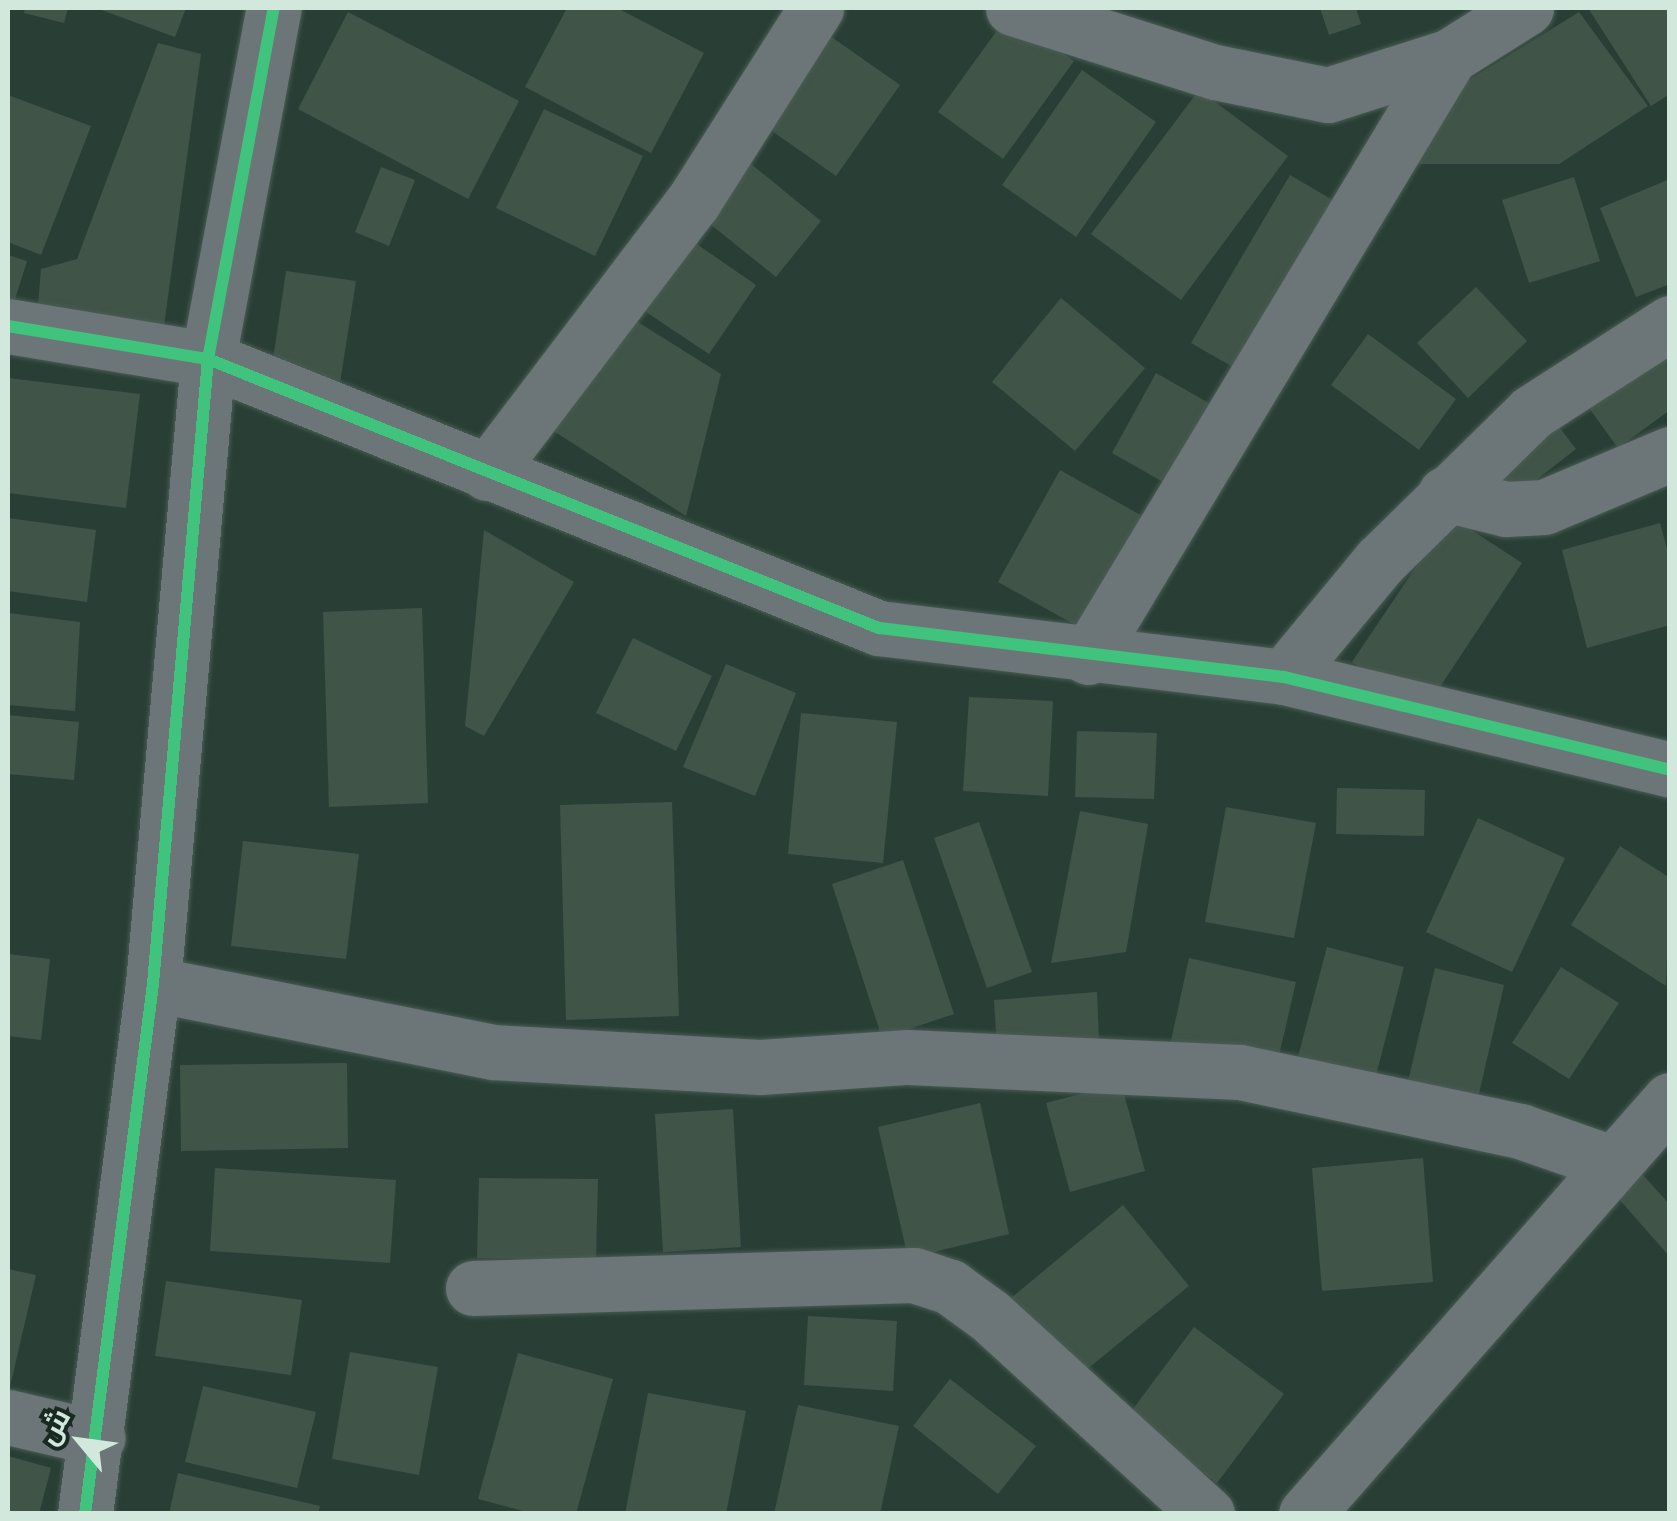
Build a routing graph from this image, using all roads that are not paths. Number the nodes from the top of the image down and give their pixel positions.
1 (274, 8) edge
2 (816, 8) edge
3 (1013, 8) edge
4 (1526, 8) edge
5 (1450, 56) junction
6 (1670, 322) edge
7 (8, 326) edge
8 (208, 359) junction
9 (1670, 454) edge
10 (487, 473) junction
11 (1445, 494) junction
12 (1088, 657) junction
13 (1284, 677) junction
14 (1670, 770) edge
15 (153, 984) junction
16 (1670, 1100) edge
17 (1612, 1163) junction
18 (472, 1288) dead end
19 (8, 1417) edge
20 (98, 1438) junction
21 (89, 1510) edge
22 (1208, 1514) edge
23 (1306, 1514) edge

1 - 8 street
2 - 10 street
3 - 5 street
4 - 5 street
5 - 12 street
6 - 11 street
7 - 8 street
8 - 10 street
8 - 15 street
9 - 11 street
10 - 12 street
11 - 13 street
12 - 13 street
13 - 14 street
15 - 17 street
15 - 20 street
16 - 17 street
17 - 23 street
18 - 22 street
19 - 20 street
20 - 21 street

